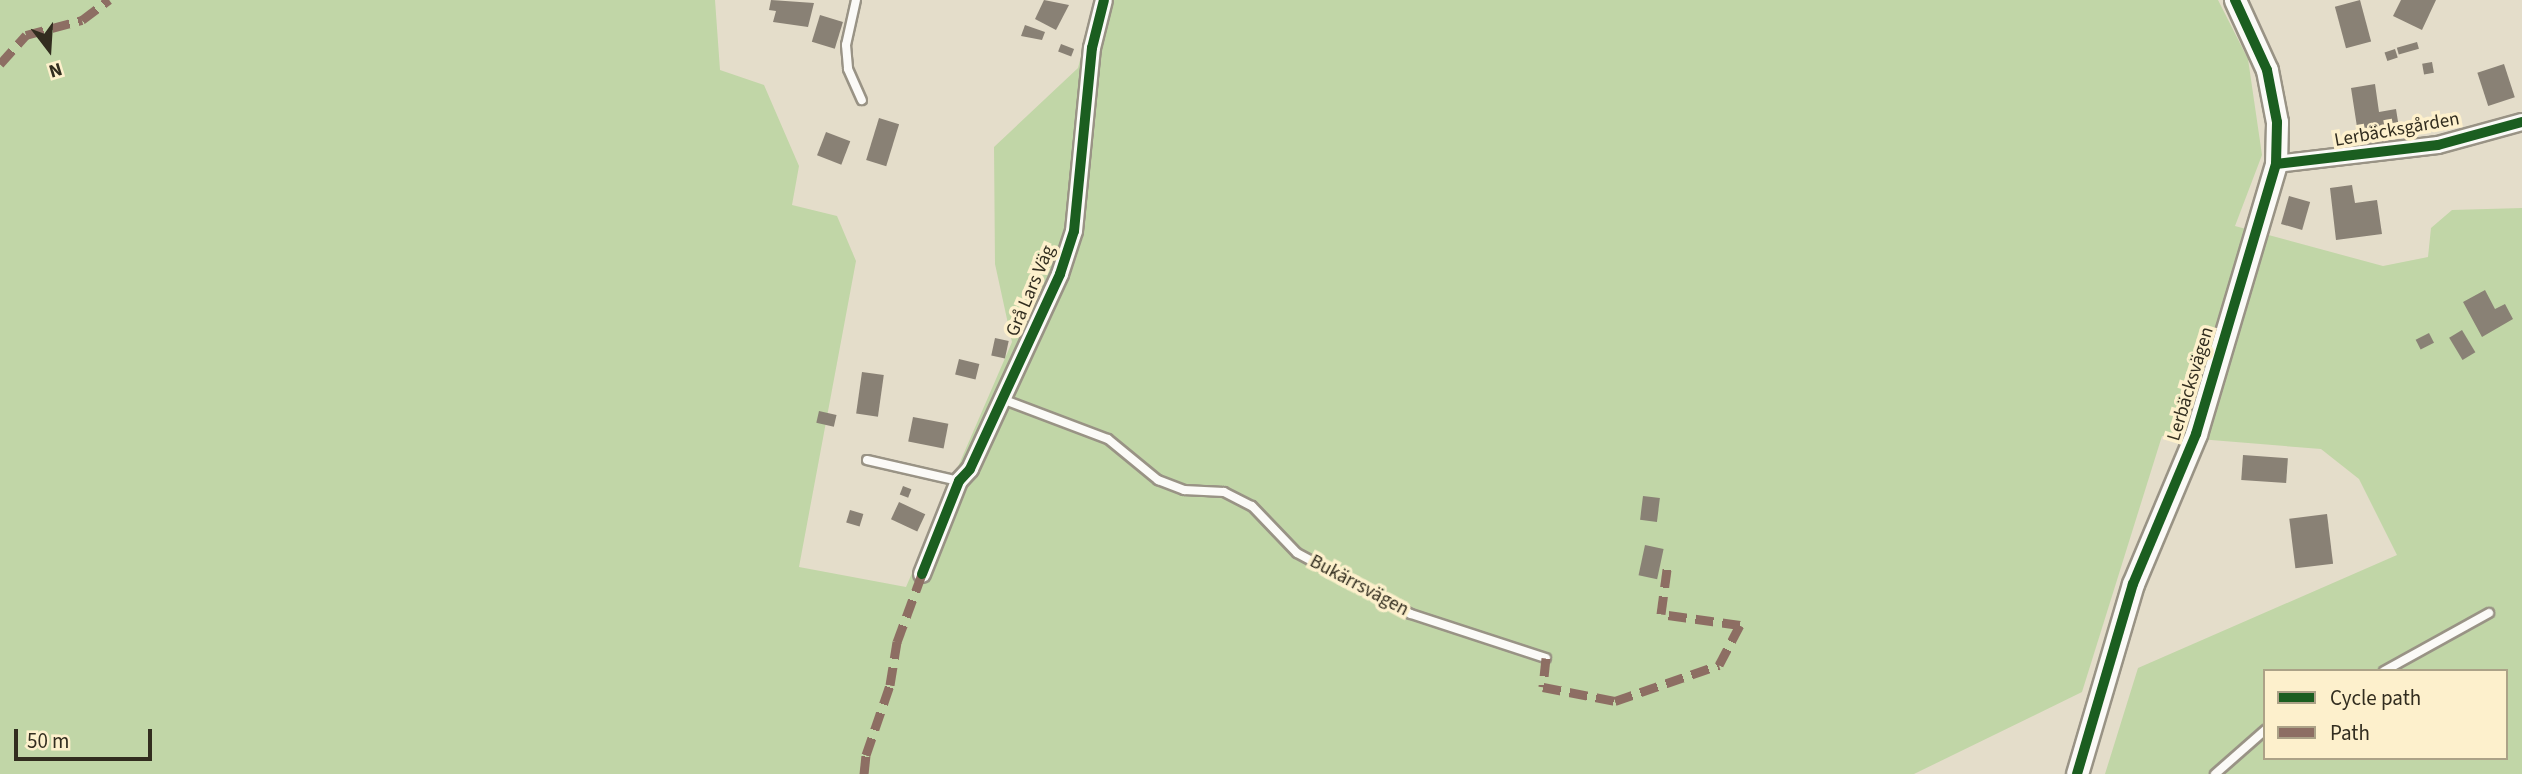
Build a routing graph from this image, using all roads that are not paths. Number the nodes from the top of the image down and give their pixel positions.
1 (856, 0) edge
2 (1104, 0) edge
3 (2235, 0) edge
4 (862, 100) dead end
5 (2522, 122) edge
6 (2276, 164) junction
7 (1002, 400) junction
8 (866, 460) dead end
9 (959, 481) junction
10 (922, 574) dead end
11 (2489, 613) dead end
12 (1546, 658) dead end
13 (2388, 669) edge
14 (2263, 732) edge
15 (2077, 774) edge
16 (2215, 774) edge

1 - 4 lane
2 - 7 street, Grå Lars Väg
3 - 6 street, Lerbäcksvägen
5 - 6 street, Lerbäcksgården
6 - 15 street, Lerbäcksvägen
7 - 9 street, Grå Lars Väg
7 - 12 lane, Bukärrsvägen
8 - 9 lane
9 - 10 street, Grå Lars Väg
11 - 13 lane
14 - 16 lane

